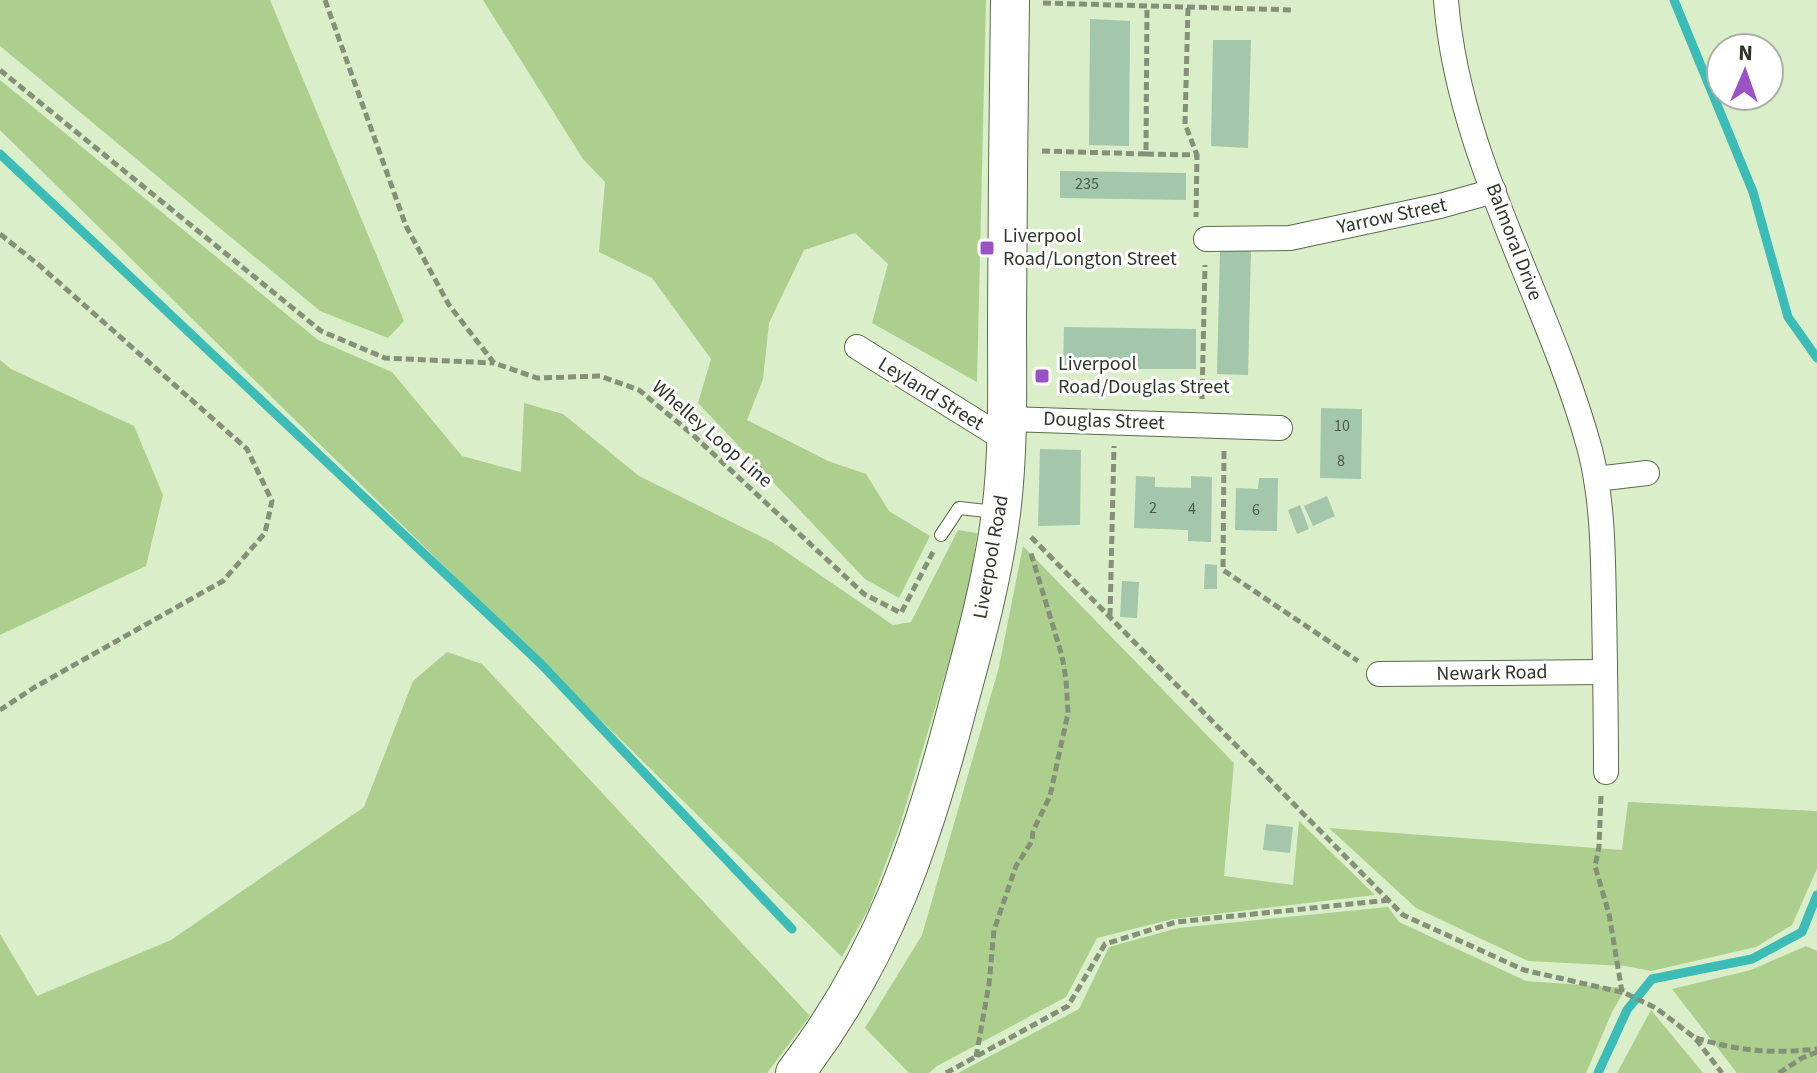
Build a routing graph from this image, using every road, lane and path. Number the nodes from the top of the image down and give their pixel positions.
1 (325, 0) edge
2 (1446, 0) edge
3 (1010, 1) edge
4 (1168, 4) edge
5 (1147, 7) junction
6 (1188, 8) junction
7 (1294, 10) dead end
8 (0, 70) edge
9 (1009, 151) junction
10 (1146, 154) junction
11 (1197, 155) junction
12 (1494, 191) junction
13 (0, 234) edge
14 (1206, 239) junction
15 (857, 347) dead end
16 (494, 363) junction
17 (1115, 421) junction
18 (1213, 425) junction
19 (1280, 428) dead end
20 (1006, 429) junction
21 (1647, 473) dead end
22 (1596, 479) junction
23 (1001, 512) junction
24 (941, 535) joint
25 (1110, 617) junction
26 (1605, 672) junction
27 (1379, 674) joint
28 (0, 710) edge
29 (1606, 772) joint
30 (1390, 900) junction
31 (1624, 993) junction
32 (1695, 1038) junction
33 (1817, 1050) edge
34 (976, 1057) junction
35 (795, 1073) edge
36 (946, 1073) edge
37 (1722, 1073) edge
38 (1779, 1073) edge

1 - 16 path
2 - 12 street, Balmoral Drive
3 - 5 path
3 - 9 main road, Liverpool Road
4 - 5 path
4 - 6 path
5 - 10 path
6 - 7 path
6 - 11 path
8 - 16 path
9 - 10 path
9 - 20 main road, Liverpool Road
10 - 11 path
11 - 14 path
12 - 14 street, Yarrow Street
12 - 22 street, Balmoral Drive
13 - 28 path
14 - 18 path
15 - 20 street, Leyland Street
16 - 24 path, Whelley Loop Line
17 - 18 street, Douglas Street
17 - 20 street, Douglas Street
17 - 25 path
18 - 19 street, Douglas Street
18 - 27 path
20 - 23 main road, Liverpool Road
21 - 22 street
22 - 26 street, Balmoral Drive
23 - 24 lane
23 - 35 main road, Liverpool Road
25 - 30 path
25 - 34 path
26 - 27 street, Newark Road
26 - 29 street, Balmoral Drive
29 - 31 path
30 - 31 path
30 - 34 path
31 - 32 path
32 - 33 path
32 - 37 path
33 - 38 path
34 - 36 path

